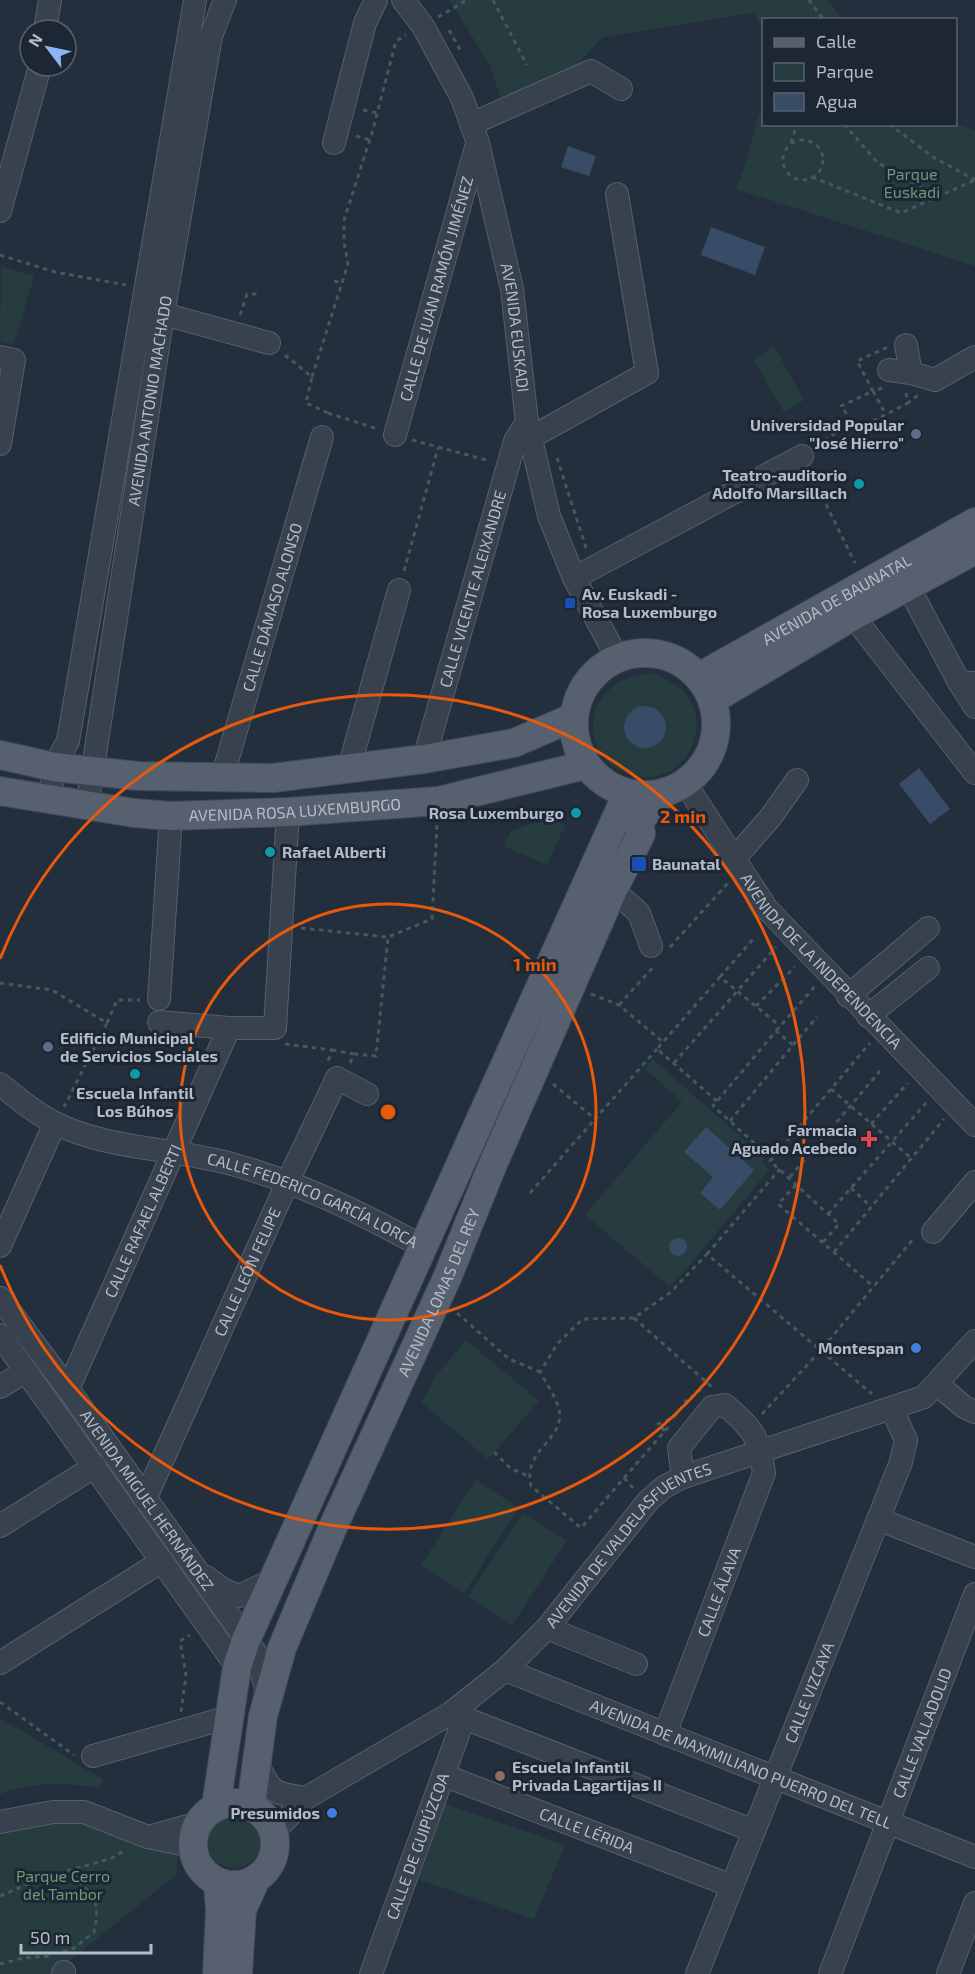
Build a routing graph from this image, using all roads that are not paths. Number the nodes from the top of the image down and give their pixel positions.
1 (50, 0) edge
2 (195, 0) edge
3 (225, 0) edge
4 (375, 0) edge
5 (403, 0) edge
6 (47, 18) edge
7 (37, 78) edge
8 (621, 90) dead end
9 (474, 134) junction
10 (334, 142) dead end
11 (617, 194) dead end
12 (0, 211) edge
13 (150, 304) junction
14 (269, 343) road end
15 (906, 345) dead end
16 (0, 357) edge
17 (975, 357) edge
18 (529, 430) junction
19 (395, 435) road end
20 (322, 437) road end
21 (0, 444) edge
22 (802, 456) road end
23 (975, 522) edge
24 (975, 549) edge
25 (574, 578) junction
26 (908, 586) junction
27 (399, 590) road end
28 (853, 616) junction
29 (618, 658) junction
30 (705, 688) junction
31 (971, 694) edge
32 (72, 715) junction
33 (100, 715) junction
34 (574, 717) junction
35 (0, 755) edge
36 (424, 759) junction
37 (586, 765) junction
38 (54, 767) junction
39 (349, 768) junction
40 (93, 771) junction
41 (975, 773) edge
42 (222, 778) junction
43 (796, 780) dead end
44 (675, 788) junction
45 (0, 791) edge
46 (627, 794) junction
47 (50, 800) junction
48 (87, 806) junction
49 (288, 812) junction
50 (171, 816) junction
51 (734, 859) junction
52 (613, 890) junction
53 (928, 928) dead end
54 (651, 946) dead end
55 (928, 968) dead end
56 (849, 996) junction
57 (874, 1023) junction
58 (229, 1028) junction
59 (0, 1084) edge
60 (367, 1094) dead end
61 (55, 1124) junction
62 (975, 1125) edge
63 (175, 1151) junction
64 (288, 1181) junction
65 (975, 1182) edge
66 (925, 1233) road end
67 (0, 1246) edge
68 (423, 1247) junction
69 (0, 1298) edge
70 (0, 1335) edge
71 (975, 1341) edge
72 (26, 1371) junction
73 (938, 1384) junction
74 (0, 1387) edge
75 (68, 1389) junction
76 (892, 1409) junction
77 (975, 1412) edge
78 (761, 1451) junction
79 (95, 1466) junction
80 (683, 1477) junction
81 (145, 1498) junction
82 (878, 1519) junction
83 (0, 1526) edge
84 (975, 1557) edge
85 (162, 1561) junction
86 (194, 1568) junction
87 (273, 1580) junction
88 (975, 1594) edge
89 (547, 1628) junction
90 (246, 1640) junction
91 (0, 1663) edge
92 (636, 1664) dead end
93 (237, 1667) junction
94 (505, 1670) junction
95 (457, 1715) junction
96 (263, 1716) junction
97 (229, 1717) junction
98 (665, 1734) junction
99 (93, 1756) road end
100 (257, 1763) junction
101 (443, 1775) junction
102 (777, 1778) junction
103 (306, 1798) junction
104 (252, 1807) junction
105 (0, 1822) edge
106 (889, 1822) junction
107 (202, 1825) junction
108 (754, 1831) junction
109 (274, 1832) junction
110 (975, 1857) edge
111 (255, 1881) junction
112 (218, 1883) junction
113 (732, 1886) junction
114 (975, 1903) edge
115 (234, 1972) edge
116 (371, 1974) edge
117 (697, 1974) edge
118 (830, 1974) edge
119 (948, 1974) edge

1 - 6 street
2 - 13 street, AVENIDA ANTONIO MACHADO
3 - 13 street, AVENIDA ANTONIO MACHADO
4 - 10 street
5 - 9 street, AVENIDA EUSKADI
7 - 12 street
8 - 9 street
9 - 18 street, AVENIDA EUSKADI
9 - 19 street, CALLE DE JUAN RAMÓN JIMÉNEZ
11 - 18 street
13 - 14 street
13 - 32 street, AVENIDA ANTONIO MACHADO
13 - 33 street, AVENIDA ANTONIO MACHADO
15 - 17 street
16 - 21 street
18 - 25 street, AVENIDA EUSKADI
18 - 36 street, CALLE VICENTE ALEIXANDRE
20 - 42 street, CALLE DÁMASO ALONSO
22 - 25 street
23 - 30 main road, AVENIDA DE BAUNATAL
24 - 26 main road, AVENIDA DE BAUNATAL
25 - 29 street, AVENIDA EUSKADI
26 - 28 main road, AVENIDA DE BAUNATAL
26 - 31 street
27 - 39 street
28 - 30 main road, AVENIDA DE BAUNATAL
28 - 41 street
29 - 30 main road
29 - 34 main road
30 - 44 main road
32 - 33 street
32 - 38 street, AVENIDA ANTONIO MACHADO
33 - 40 street, AVENIDA ANTONIO MACHADO
34 - 36 main road, AVENIDA ROSA LUXEMBURGO
34 - 37 main road
35 - 38 main road, AVENIDA ROSA LUXEMBURGO
36 - 39 main road, AVENIDA ROSA LUXEMBURGO
37 - 46 main road
37 - 49 main road, AVENIDA ROSA LUXEMBURGO
38 - 40 main road, AVENIDA ROSA LUXEMBURGO
38 - 47 street, AVENIDA ANTONIO MACHADO
39 - 42 main road, AVENIDA ROSA LUXEMBURGO
40 - 42 main road, AVENIDA ROSA LUXEMBURGO
40 - 48 street, AVENIDA ANTONIO MACHADO
43 - 51 street
44 - 46 main road
44 - 51 street, AVENIDA DE LA INDEPENDENCIA
44 - 52 main road, AVENIDA LOMAS DEL REY
45 - 47 main road, AVENIDA ROSA LUXEMBURGO
46 - 68 main road, AVENIDA LOMAS DEL REY
47 - 48 main road, AVENIDA ROSA LUXEMBURGO
48 - 50 main road, AVENIDA ROSA LUXEMBURGO
49 - 50 main road, AVENIDA ROSA LUXEMBURGO
49 - 58 street
50 - 58 street
51 - 56 street, AVENIDA DE LA INDEPENDENCIA
52 - 54 street
52 - 96 main road, AVENIDA LOMAS DEL REY
53 - 56 street
55 - 57 street
56 - 57 street, AVENIDA DE LA INDEPENDENCIA
57 - 62 street, AVENIDA DE LA INDEPENDENCIA
58 - 63 street, CALLE RAFAEL ALBERTI
59 - 61 street, CALLE FEDERICO GARCÍA LORCA
60 - 64 street, CALLE LEÓN FELIPE
61 - 63 street, CALLE FEDERICO GARCÍA LORCA
61 - 67 street
63 - 64 street, CALLE FEDERICO GARCÍA LORCA
63 - 75 street, CALLE RAFAEL ALBERTI
64 - 68 street, CALLE FEDERICO GARCÍA LORCA
64 - 81 street, CALLE LEÓN FELIPE
65 - 66 street
68 - 87 main road, AVENIDA LOMAS DEL REY
69 - 75 street, AVENIDA MIGUEL HERNÁNDEZ
70 - 72 street, AVENIDA MIGUEL HERNÁNDEZ
71 - 73 street, AVENIDA DE VALDELASFUENTES
72 - 74 street
72 - 79 street, AVENIDA MIGUEL HERNÁNDEZ
73 - 76 street, AVENIDA DE VALDELASFUENTES
73 - 77 street
75 - 81 street, AVENIDA MIGUEL HERNÁNDEZ
76 - 78 street, AVENIDA DE VALDELASFUENTES
76 - 82 street, CALLE VIZCAYA
78 - 80 street, AVENIDA DE VALDELASFUENTES
78 - 80 street
78 - 98 street, CALLE ÁLAVA
79 - 83 street
79 - 85 street, AVENIDA MIGUEL HERNÁNDEZ
80 - 89 street, AVENIDA DE VALDELASFUENTES
81 - 86 street, AVENIDA MIGUEL HERNÁNDEZ
82 - 84 street
82 - 102 street, CALLE VIZCAYA
85 - 91 street
85 - 93 street, AVENIDA MIGUEL HERNÁNDEZ
86 - 87 street
86 - 90 street, AVENIDA MIGUEL HERNÁNDEZ
87 - 90 main road, AVENIDA LOMAS DEL REY
88 - 106 street, CALLE VALLADOLID
89 - 92 street
89 - 94 street, AVENIDA DE VALDELASFUENTES
90 - 93 main road, AVENIDA LOMAS DEL REY
90 - 96 street, AVENIDA MIGUEL HERNÁNDEZ
93 - 97 main road, AVENIDA LOMAS DEL REY
94 - 95 street, AVENIDA DE VALDELASFUENTES
94 - 98 street, AVENIDA DE MAXIMILIANO PUERRO DEL TELL
95 - 101 street, CALLE DE GUIPÚZCOA
95 - 103 street, AVENIDA DE VALDELASFUENTES
95 - 108 street
96 - 100 main road, AVENIDA LOMAS DEL REY
97 - 99 street
97 - 107 main road, AVENIDA LOMAS DEL REY
98 - 102 street, AVENIDA DE MAXIMILIANO PUERRO DEL TELL
100 - 103 street
100 - 104 main road, AVENIDA LOMAS DEL REY
101 - 113 street, CALLE LÉRIDA
101 - 116 street, CALLE DE GUIPÚZCOA
102 - 106 street, AVENIDA DE MAXIMILIANO PUERRO DEL TELL
102 - 108 street, CALLE VIZCAYA
103 - 104 street
103 - 109 street
104 - 107 main road
104 - 109 main road
105 - 107 street
106 - 110 street, AVENIDA DE MAXIMILIANO PUERRO DEL TELL
106 - 118 street, CALLE VALLADOLID
107 - 112 main road
108 - 113 street, CALLE VIZCAYA
109 - 111 main road
111 - 112 main road
111 - 115 main road
112 - 115 main road
113 - 117 street, CALLE VIZCAYA
114 - 119 street

